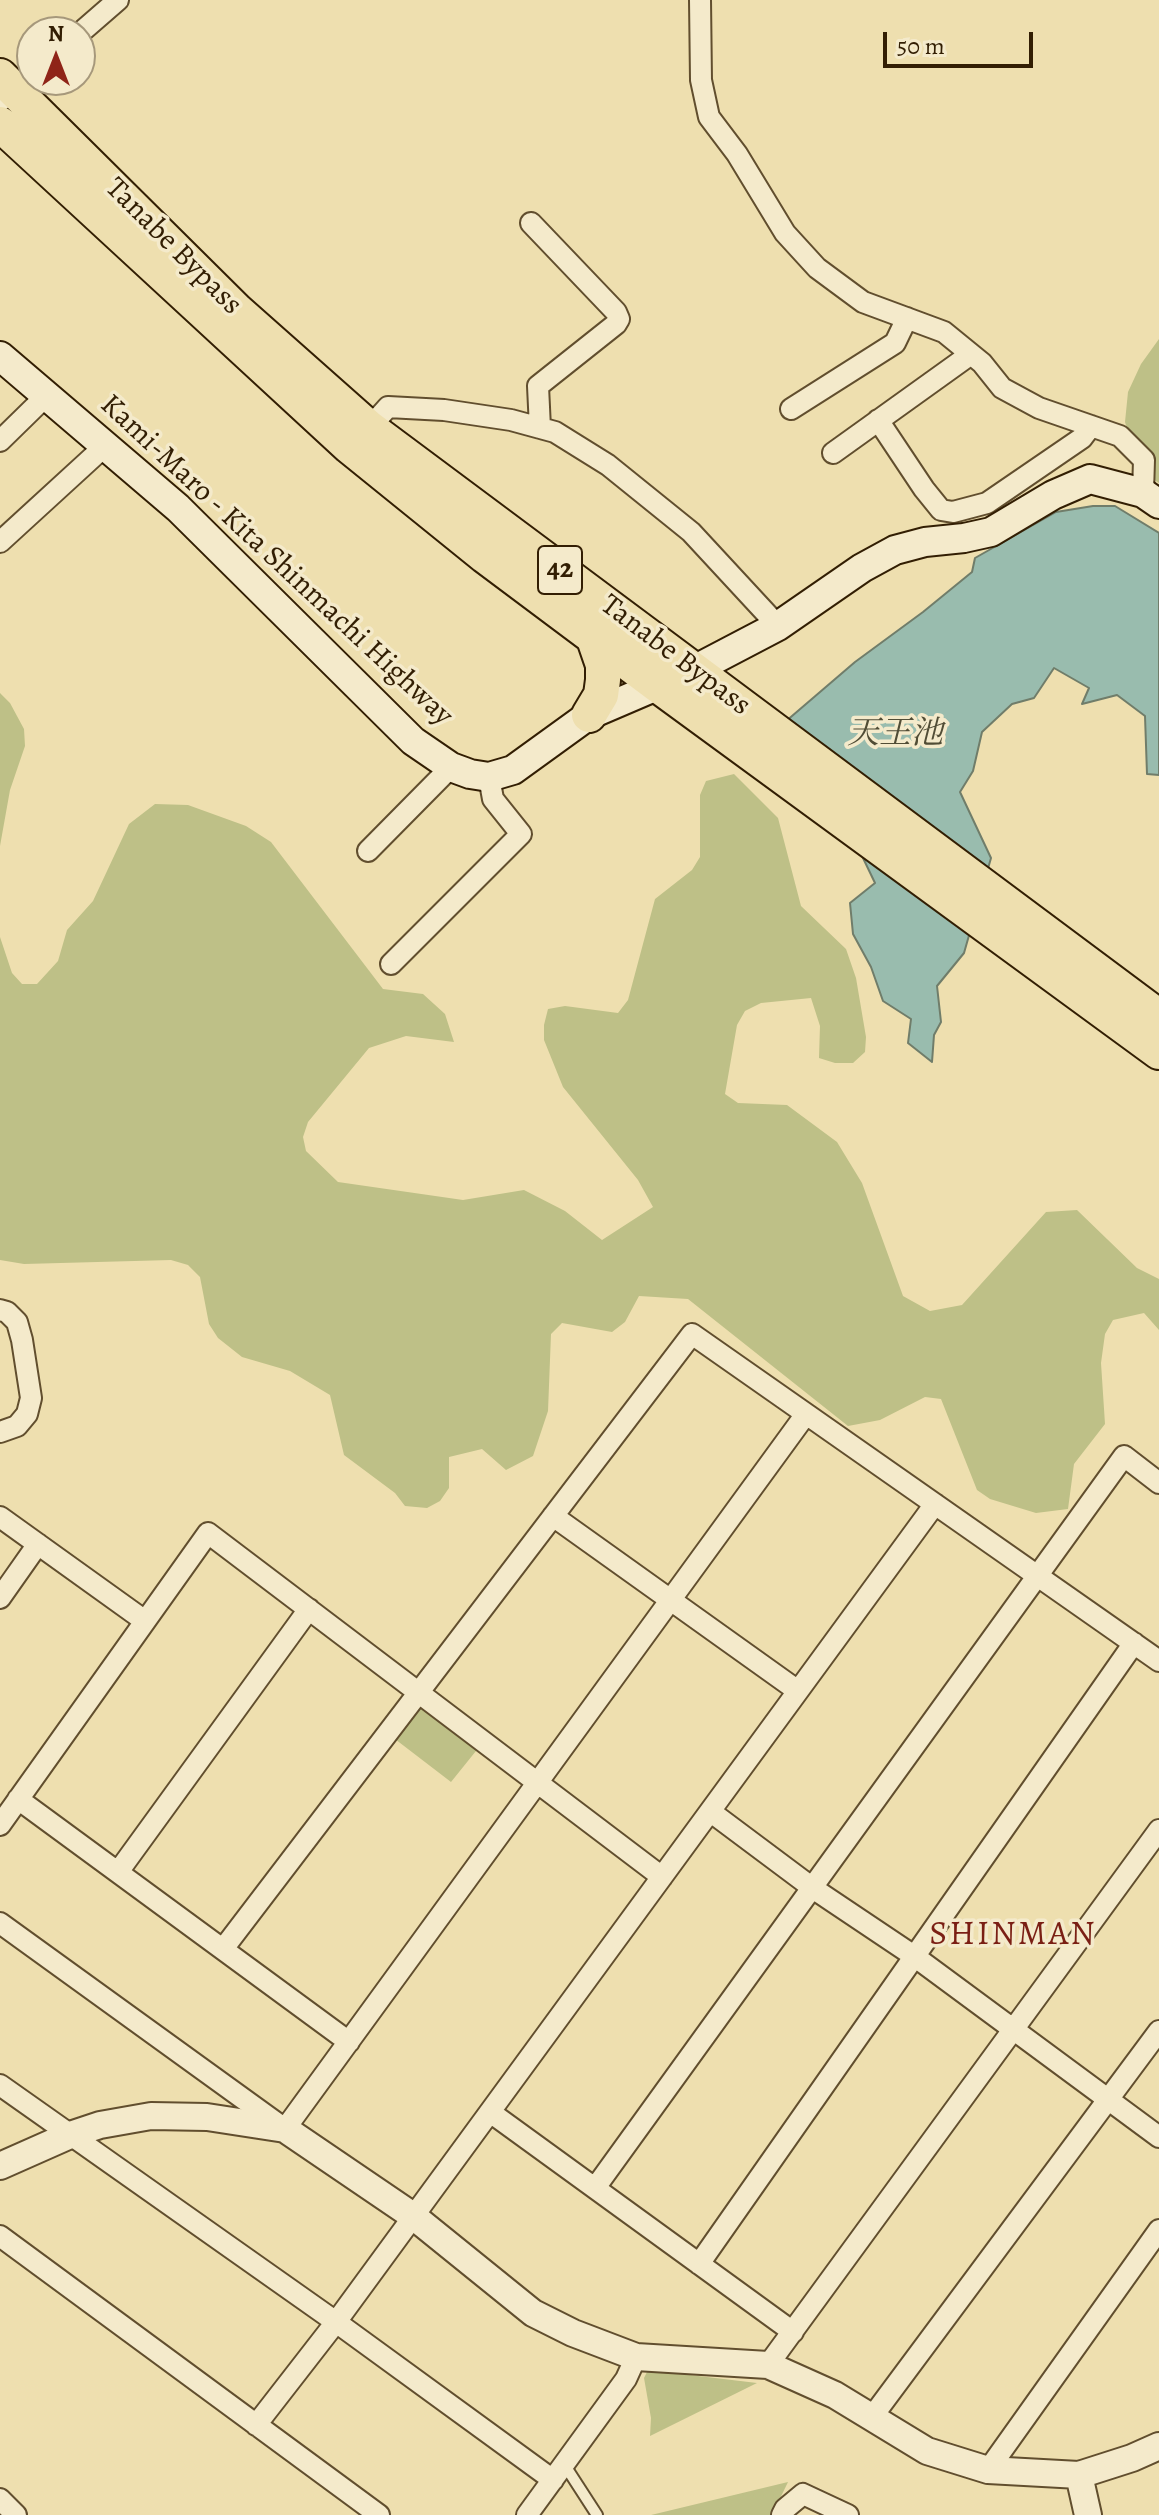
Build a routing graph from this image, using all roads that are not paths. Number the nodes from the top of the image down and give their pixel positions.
1 (118, 0) edge
2 (700, 0) edge
3 (96, 19) edge
4 (11, 85) edge
5 (0, 124) edge
6 (531, 223) dead end
7 (907, 318) junction
8 (971, 354) junction
9 (0, 356) edge
10 (47, 395) junction
11 (791, 409) dead end
12 (878, 420) junction
13 (1091, 426) junction
14 (369, 428) junction
15 (540, 428) junction
16 (0, 441) edge
17 (106, 445) junction
18 (833, 453) dead end
19 (1151, 498) edge
20 (0, 542) edge
21 (778, 626) junction
22 (593, 636) junction
23 (694, 670) junction
24 (656, 684) junction
25 (589, 715) junction
26 (451, 767) junction
27 (489, 777) junction
28 (368, 851) dead end
29 (391, 964) dead end
30 (1159, 1017) edge
31 (1159, 1052) edge
32 (0, 1310) edge
33 (806, 1414) junction
34 (0, 1432) edge
35 (1159, 1483) edge
36 (935, 1504) junction
37 (553, 1516) junction
38 (0, 1517) edge
39 (38, 1544) junction
40 (1038, 1576) junction
41 (0, 1598) edge
42 (671, 1599) junction
43 (309, 1609) junction
44 (145, 1621) junction
45 (1134, 1643) junction
46 (1159, 1661) edge
47 (798, 1691) junction
48 (418, 1693) junction
49 (537, 1783) junction
50 (18, 1799) junction
51 (711, 1812) junction
52 (0, 1825) edge
53 (1159, 1830) edge
54 (118, 1872) junction
55 (662, 1877) junction
56 (814, 1889) junction
57 (0, 1923) edge
58 (223, 1949) junction
59 (914, 1956) junction
60 (1013, 2030) junction
61 (1159, 2031) edge
62 (349, 2042) junction
63 (0, 2085) edge
64 (1109, 2099) junction
65 (490, 2112) junction
66 (285, 2129) junction
67 (70, 2135) junction
68 (1159, 2137) edge
69 (0, 2166) edge
70 (595, 2188) junction
71 (413, 2216) junction
72 (1159, 2230) edge
73 (0, 2236) edge
74 (699, 2264) junction
75 (336, 2322) junction
76 (793, 2332) junction
77 (636, 2357) junction
78 (768, 2365) junction
79 (872, 2417) junction
80 (256, 2425) junction
81 (1159, 2446) edge
82 (988, 2470) junction
83 (558, 2472) junction
84 (1079, 2475) junction
85 (0, 2499) edge
86 (16, 2515) edge
87 (379, 2515) edge
88 (527, 2515) edge
89 (597, 2515) edge
90 (782, 2515) edge
91 (848, 2515) edge
92 (1088, 2515) edge

1 - 3 street
2 - 7 street
4 - 14 highway, Tanabe Bypass / 42
5 - 22 highway, Tanabe Bypass / 42
6 - 15 street
7 - 8 street
7 - 11 street
8 - 12 street
8 - 13 street
9 - 10 main road, Kami-Maro - Kita Shinmachi Highway
10 - 16 street
10 - 17 main road, Kami-Maro - Kita Shinmachi Highway
12 - 13 street
12 - 18 street
13 - 19 street
14 - 15 street
14 - 23 highway, Tanabe Bypass / 42
15 - 21 street
17 - 20 street
17 - 26 main road, Kami-Maro - Kita Shinmachi Highway
19 - 21 main road
21 - 23 main road
22 - 24 highway, Tanabe Bypass / 42
22 - 25 highway
23 - 24 main road
23 - 30 highway, Tanabe Bypass / 42
24 - 25 main road
24 - 31 highway, Tanabe Bypass / 42
25 - 27 main road
26 - 27 main road, Kami-Maro - Kita Shinmachi Highway
26 - 28 street
27 - 29 street
32 - 34 street
33 - 36 street
33 - 37 street
33 - 42 street
35 - 40 street
36 - 40 street
36 - 47 street
37 - 42 street
37 - 48 street
38 - 39 street
39 - 41 street
39 - 44 street
40 - 45 street
40 - 56 street
42 - 47 street
42 - 49 street
43 - 44 street
43 - 48 street
43 - 54 street
44 - 50 street
45 - 46 street
45 - 59 street
47 - 51 street
48 - 49 street
48 - 58 street
49 - 55 street
49 - 62 street
50 - 52 street
50 - 54 street
51 - 55 street
51 - 56 street
53 - 60 street
54 - 58 street
55 - 65 street
56 - 59 street
56 - 70 street
57 - 66 street
58 - 62 street
59 - 60 street
59 - 74 street
60 - 64 street
60 - 76 street
61 - 64 street
62 - 66 street
63 - 67 street
64 - 68 street
64 - 79 street
65 - 70 street
65 - 71 street
66 - 67 street
66 - 71 street
67 - 69 street
67 - 75 street
70 - 74 street
71 - 75 street
71 - 77 street
72 - 82 street
73 - 80 street
74 - 76 street
75 - 80 street
75 - 83 street
76 - 78 street
77 - 78 street
77 - 83 street
78 - 79 street
79 - 82 street
80 - 87 street
81 - 84 street
82 - 84 street
83 - 88 street
83 - 89 lane
84 - 92 street
85 - 86 street
90 - 91 street

